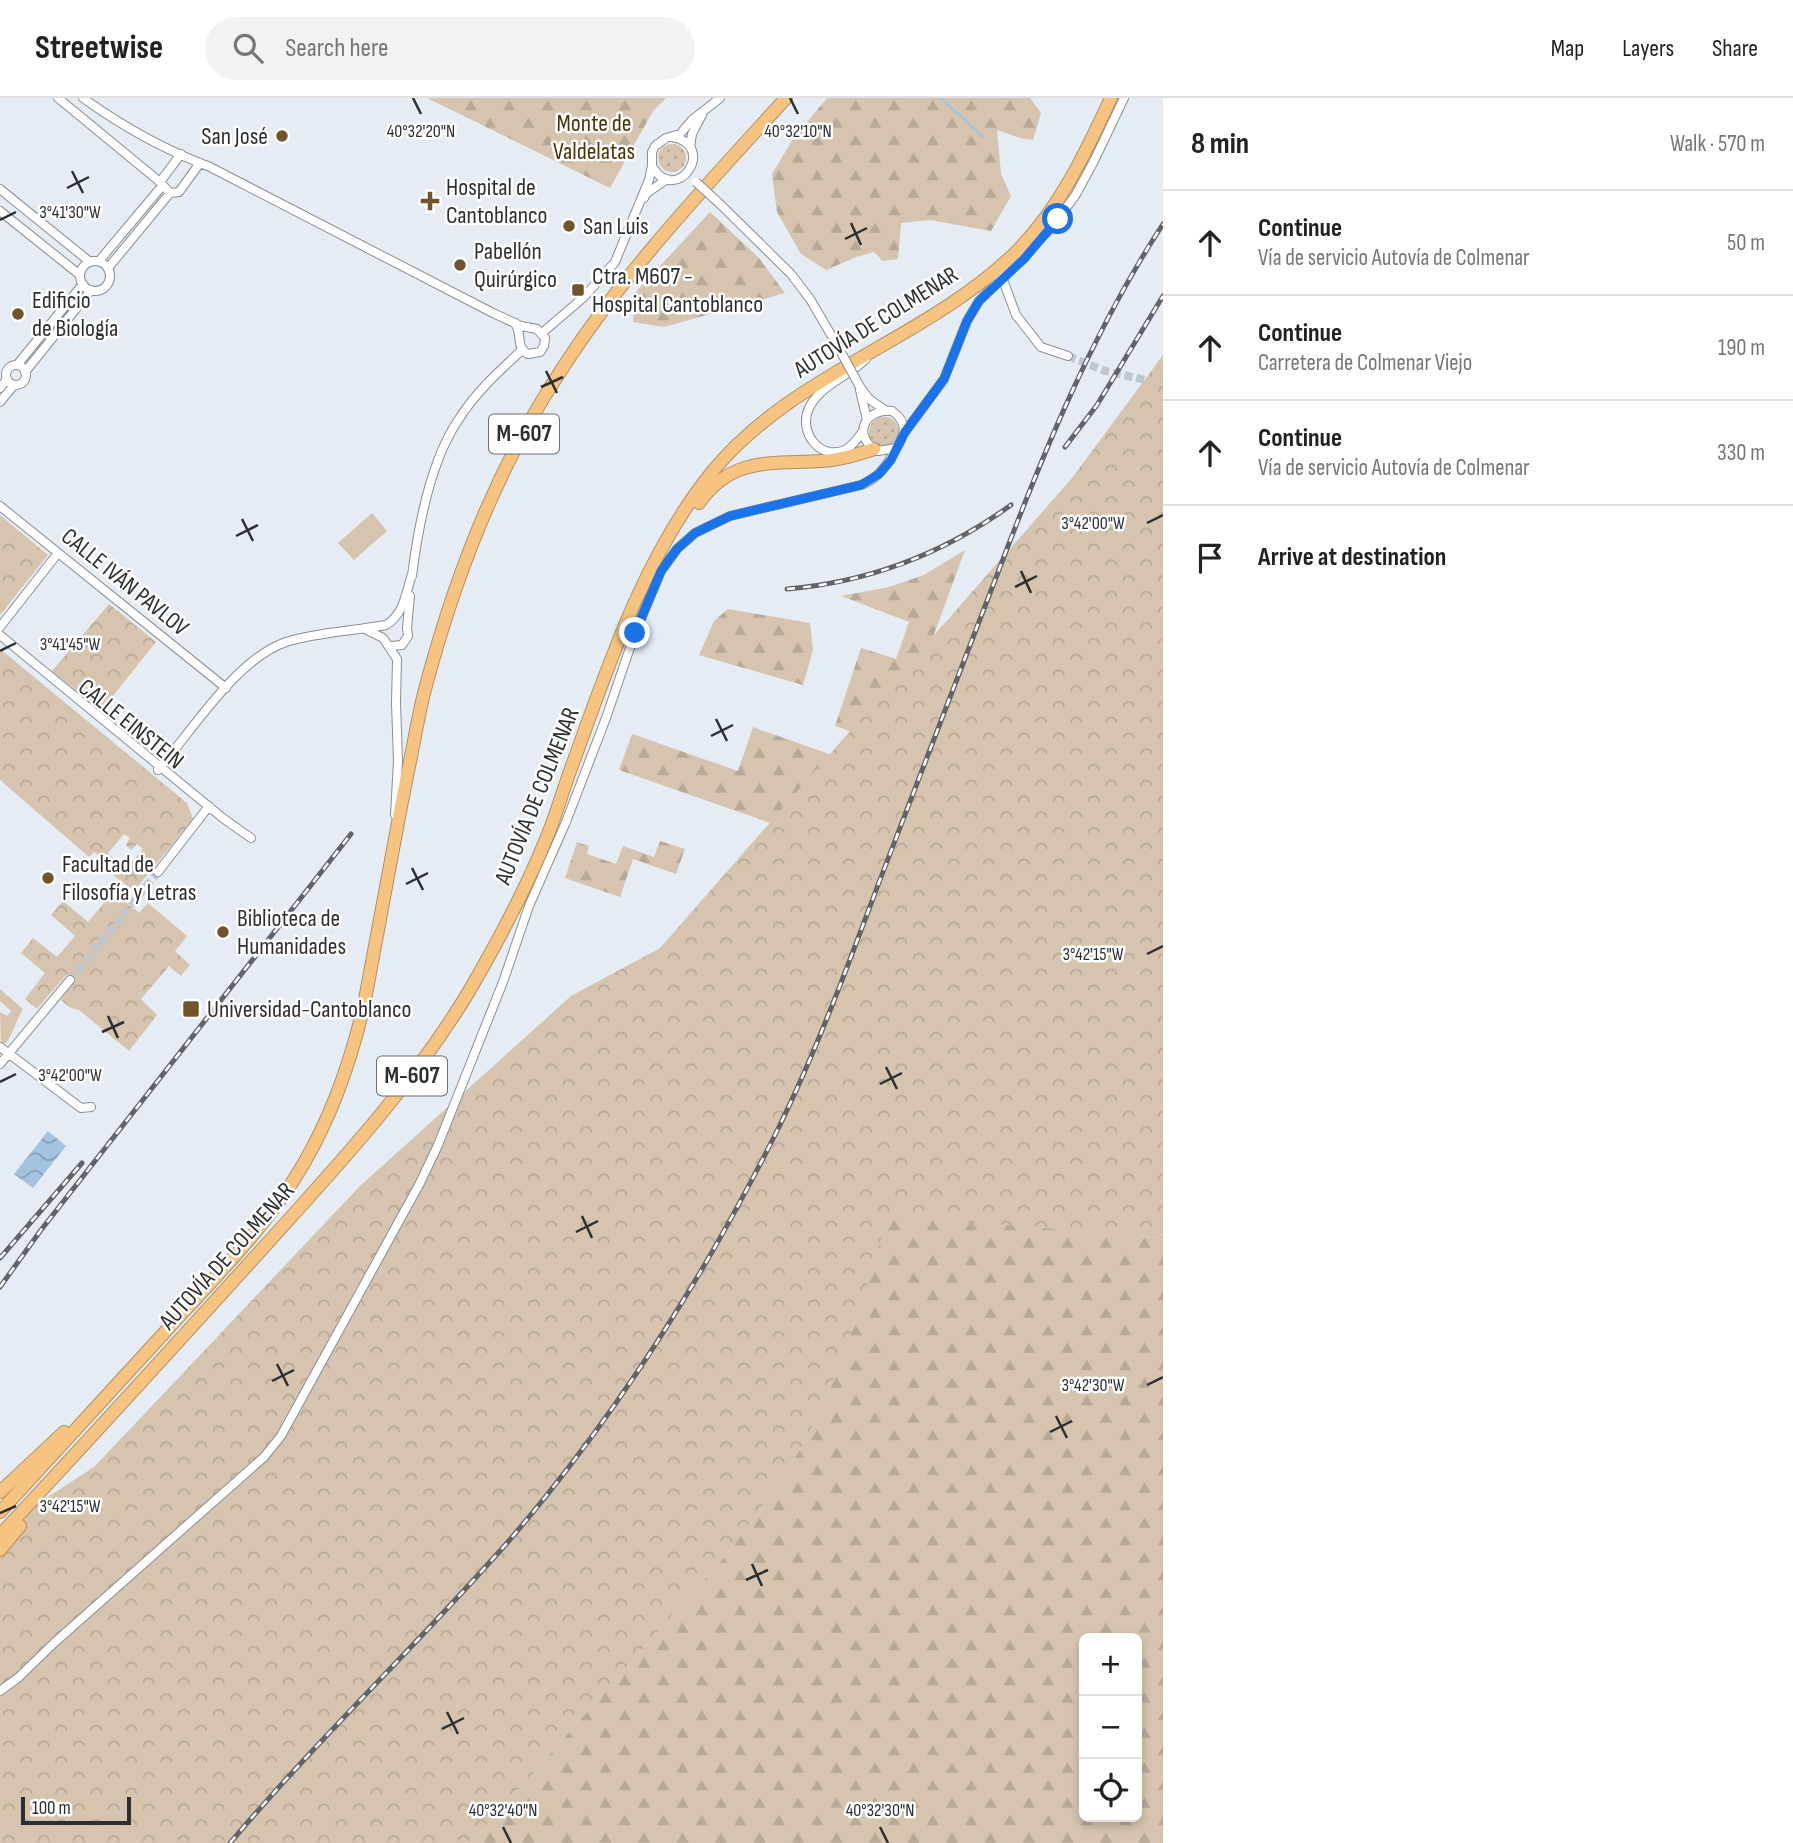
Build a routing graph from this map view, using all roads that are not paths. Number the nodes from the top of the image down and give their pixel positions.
1 (58, 98) edge
2 (83, 98) edge
3 (720, 98) edge
4 (786, 98) edge
5 (1111, 98) edge
6 (1124, 98) edge
7 (708, 107) junction
8 (672, 137) junction
9 (690, 147) junction
10 (181, 155) junction
11 (200, 163) junction
12 (652, 166) junction
13 (691, 168) junction
14 (683, 177) junction
15 (667, 179) junction
16 (696, 182) junction
17 (161, 184) junction
18 (0, 190) edge
19 (170, 194) junction
20 (639, 206) junction
21 (0, 211) edge
22 (94, 262) junction
23 (108, 268) junction
24 (80, 275) junction
25 (1003, 280) junction
26 (83, 284) junction
27 (90, 290) junction
28 (515, 323) junction
29 (532, 328) junction
30 (542, 333) junction
31 (520, 335) junction
32 (876, 348) junction
33 (522, 350) junction
34 (1068, 356) tunnel mouth
35 (0, 362) edge
36 (13, 367) junction
37 (25, 372) junction
38 (10, 382) junction
39 (860, 387) junction
40 (0, 388) edge
41 (0, 402) edge
42 (885, 410) junction
43 (867, 420) junction
44 (863, 430) junction
45 (905, 432) junction
46 (896, 448) junction
47 (874, 449) junction
48 (0, 506) edge
49 (58, 553) junction
50 (656, 558) junction
51 (412, 574) junction
52 (389, 624) junction
53 (0, 627) edge
54 (407, 628) junction
55 (365, 629) junction
56 (0, 635) edge
57 (383, 638) junction
58 (0, 641) edge
59 (391, 646) junction
60 (226, 688) junction
61 (160, 768) junction
62 (207, 808) junction
63 (251, 838) dead end
64 (394, 839) junction
65 (159, 872) tunnel mouth
66 (70, 980) tunnel mouth
67 (0, 1047) edge
68 (8, 1055) junction
69 (0, 1064) edge
70 (91, 1108) dead end
71 (131, 1370) junction
72 (127, 1398) junction
73 (0, 1492) edge
74 (0, 1512) edge
75 (0, 1535) edge
76 (0, 1550) edge
77 (0, 1691) edge

1 - 17 street
2 - 10 street
3 - 7 street
4 - 64 highway, AUTOVÍA DE COLMENAR / M-607
5 - 32 highway, AUTOVÍA DE COLMENAR / M-607
6 - 25 street
7 - 8 street
7 - 9 street
8 - 9 street
8 - 12 street
9 - 13 street
10 - 11 street
10 - 17 street
11 - 19 street
11 - 28 street
12 - 15 street
12 - 20 street
13 - 14 street
13 - 16 street
14 - 15 street
14 - 16 street
15 - 20 street
16 - 39 street, bridge
17 - 19 street
17 - 22 street
18 - 22 street
19 - 23 street
20 - 30 street
21 - 24 street
22 - 23 street
22 - 24 street
23 - 27 street
24 - 26 street
25 - 34 street
25 - 45 street
26 - 27 street
26 - 36 street
27 - 37 street
28 - 29 street
28 - 31 street
29 - 30 street
29 - 31 street
30 - 33 street
31 - 33 street
32 - 44 street
32 - 50 highway, AUTOVÍA DE COLMENAR / M-607
33 - 51 street
35 - 36 street
36 - 37 street
36 - 38 street
37 - 38 street
38 - 40 street
38 - 41 street
39 - 42 street
39 - 43 street
42 - 43 street
42 - 45 street
43 - 44 street
44 - 47 street
45 - 46 street
46 - 47 street
46 - 77 street
47 - 50 highway
48 - 49 street, CALLE IVÁN PAVLOV
49 - 53 street
49 - 60 street, CALLE IVÁN PAVLOV
50 - 72 highway, AUTOVÍA DE COLMENAR / M-607
51 - 52 street
51 - 54 street
52 - 54 street
52 - 55 street
52 - 57 street
54 - 59 street
55 - 57 street
55 - 60 street
56 - 61 street, CALLE EINSTEIN
57 - 59 street
58 - 61 street, CALLE EINSTEIN
59 - 64 street
60 - 61 street
61 - 62 street, CALLE EINSTEIN
62 - 63 street, CALLE EINSTEIN
62 - 65 street
64 - 71 highway, AUTOVÍA DE COLMENAR / M-607
66 - 68 street
67 - 68 street
68 - 69 street
68 - 70 street
71 - 73 highway
71 - 74 highway, AUTOVÍA DE COLMENAR / M-607
72 - 75 highway, AUTOVÍA DE COLMENAR / M-607
72 - 76 highway

